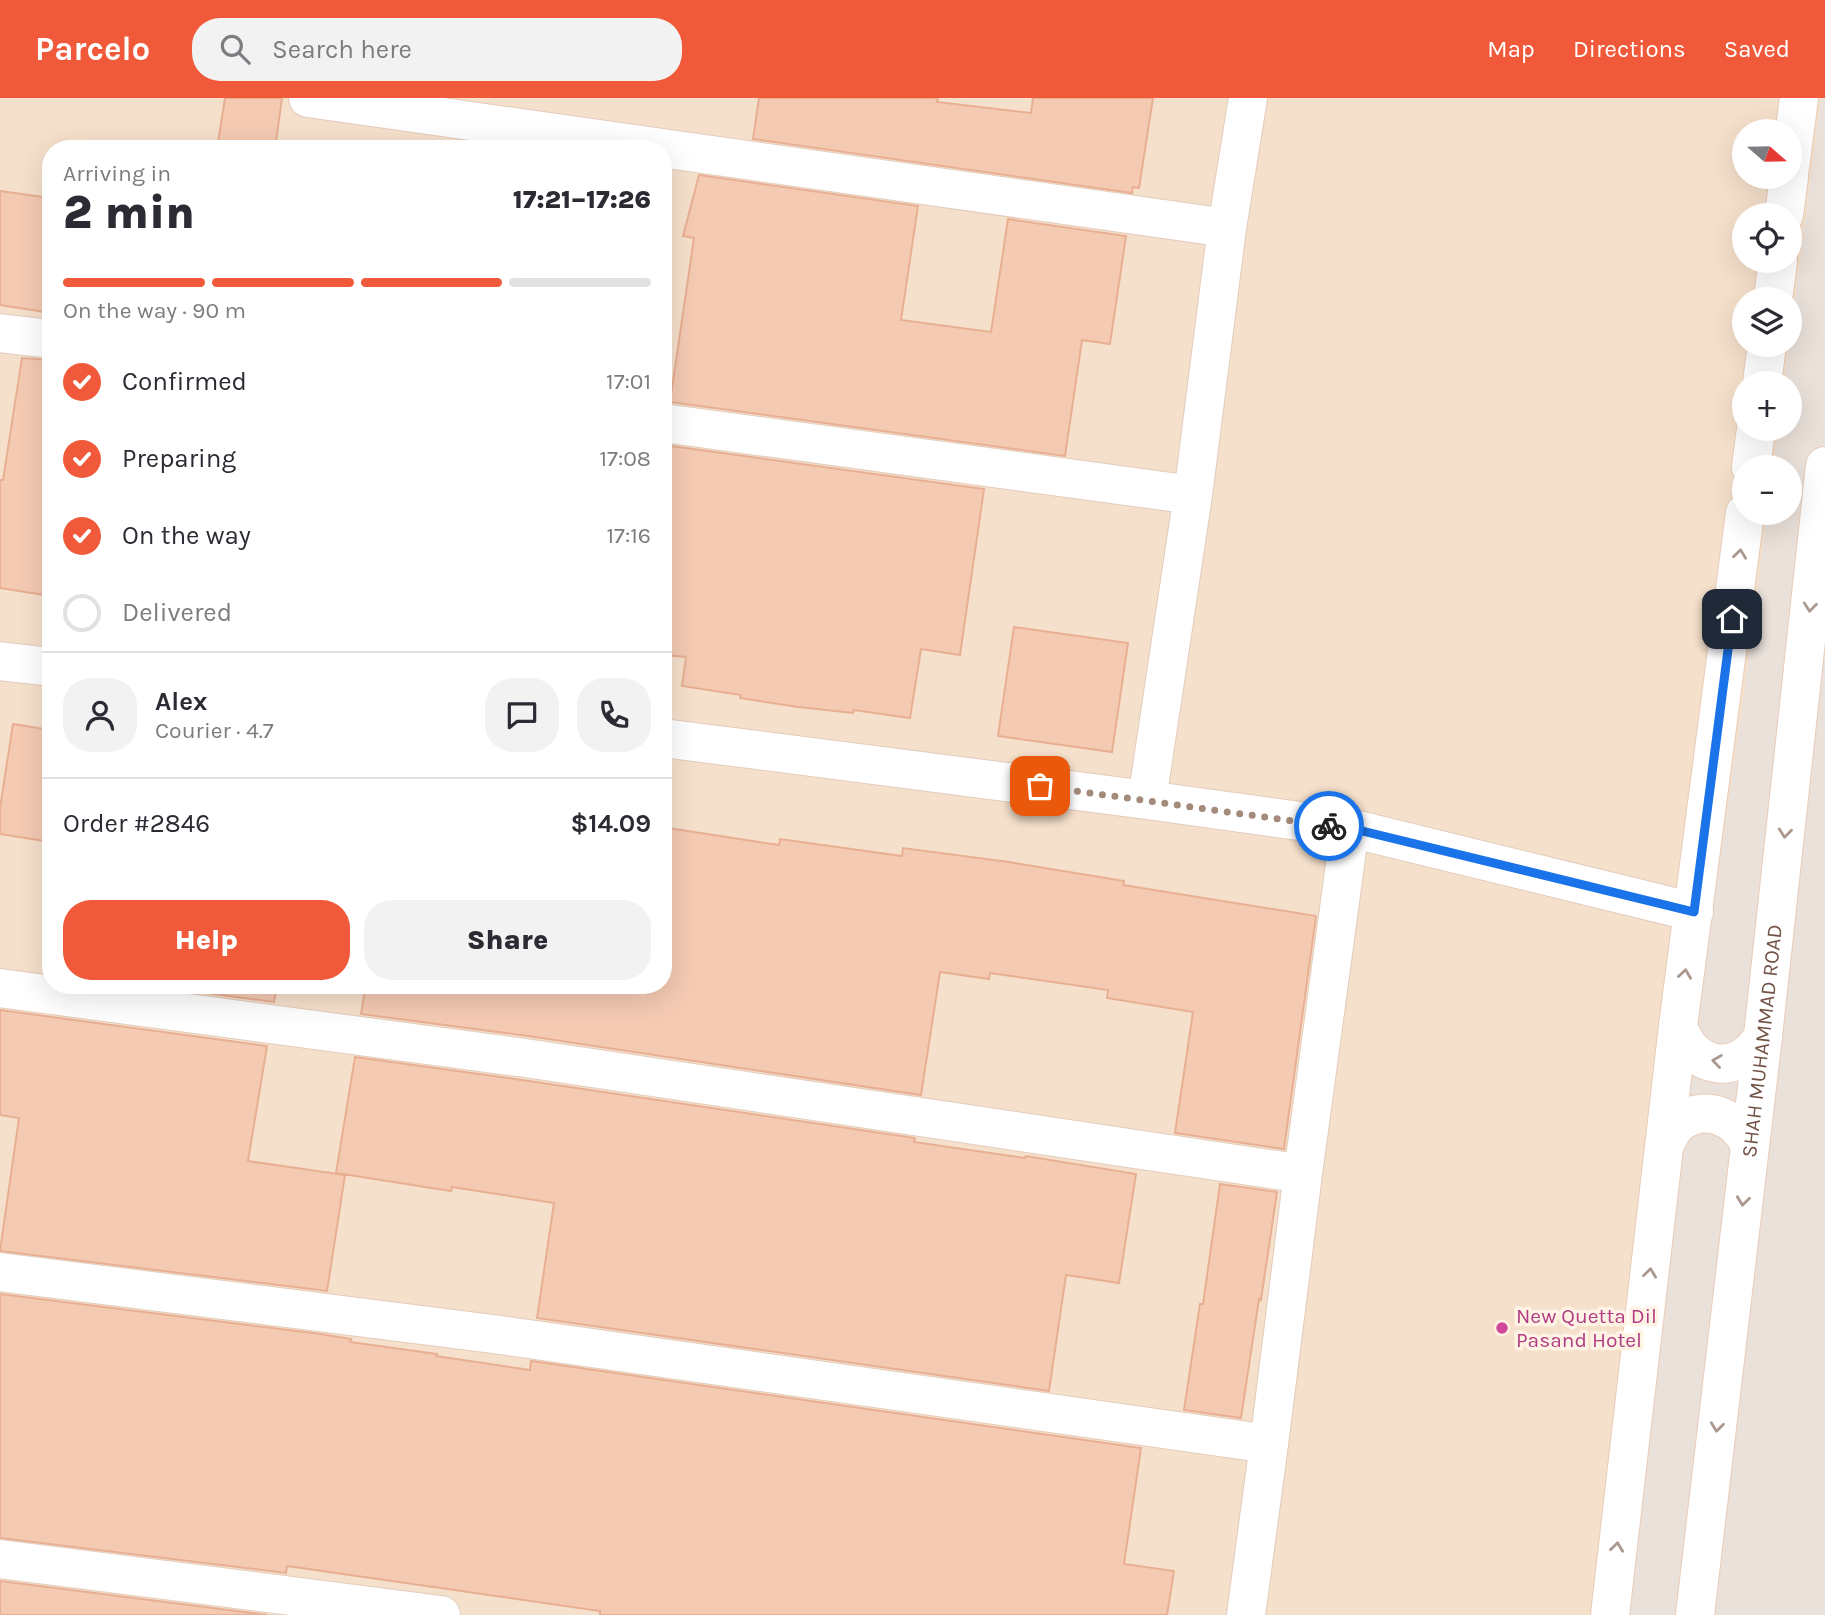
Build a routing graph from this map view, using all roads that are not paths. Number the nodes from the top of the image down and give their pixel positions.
1 (308, 98) edge
2 (1248, 98) edge
3 (1799, 98) edge
4 (1796, 119) edge
5 (605, 140) edge
6 (672, 149) edge
7 (1227, 228) junction
8 (0, 332) edge
9 (42, 339) edge
10 (672, 424) edge
11 (1825, 466) edge
12 (1193, 495) junction
13 (1743, 525) edge
14 (0, 661) edge
15 (42, 666) edge
16 (672, 739) edge
17 (1147, 800) junction
18 (1350, 828) junction
19 (1694, 912) junction
20 (0, 988) edge
21 (42, 994) edge
22 (45, 994) edge
23 (1678, 1026) junction
24 (1763, 1036) junction
25 (1749, 1143) junction
26 (1665, 1144) junction
27 (1303, 1174) junction
28 (0, 1272) edge
29 (1269, 1444) junction
30 (0, 1559) edge
31 (441, 1615) edge
32 (1246, 1615) edge
33 (1609, 1615) edge
34 (1695, 1615) edge

1 - 5 street
2 - 7 street
3 - 4 street
6 - 7 street
7 - 12 street
8 - 9 street
10 - 12 street
11 -> 24 street, SHAH MUHAMMAD ROAD
12 - 17 street
19 -> 13 street
14 - 15 street
16 - 17 street
17 - 18 street
18 - 19 street
18 - 27 street
23 -> 19 street
20 - 21 street
22 - 27 street
24 -> 23 street
23 - 26 street
24 - 25 street, SHAH MUHAMMAD ROAD
25 - 26 street
25 -> 34 street, SHAH MUHAMMAD ROAD
33 -> 26 street
27 - 29 street
28 - 29 street
29 - 32 street
30 - 31 street

